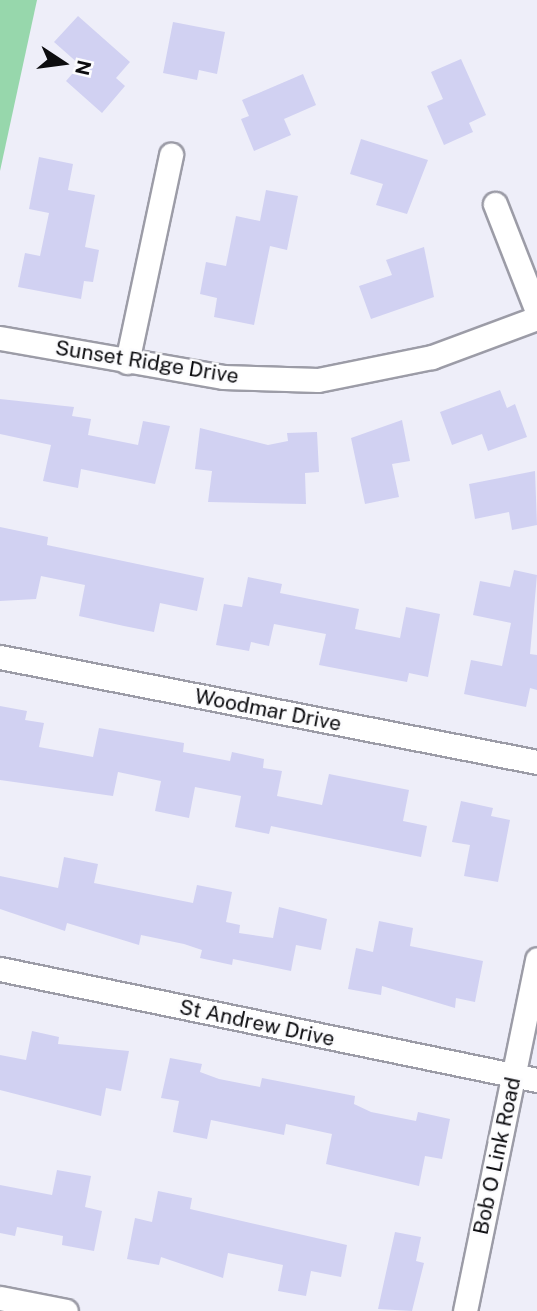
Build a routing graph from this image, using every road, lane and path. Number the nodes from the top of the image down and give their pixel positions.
1 (171, 155) dead end
2 (495, 204) dead end
3 (537, 311) edge
4 (537, 318) edge
5 (0, 338) edge
6 (127, 362) junction
7 (0, 657) edge
8 (537, 762) edge
9 (537, 959) edge
10 (0, 969) edge
11 (514, 1076) junction
12 (537, 1080) edge
13 (0, 1298) edge
14 (66, 1311) edge
15 (465, 1311) edge

1 - 6 street
2 - 3 street
4 - 6 street, Sunset Ridge Drive
5 - 6 street, Sunset Ridge Drive
7 - 8 street, Woodmar Drive
9 - 11 street, Bob O Link Road
10 - 11 street, St Andrew Drive
11 - 12 street, St Andrew Drive
11 - 15 street, Bob O Link Road
13 - 14 street

